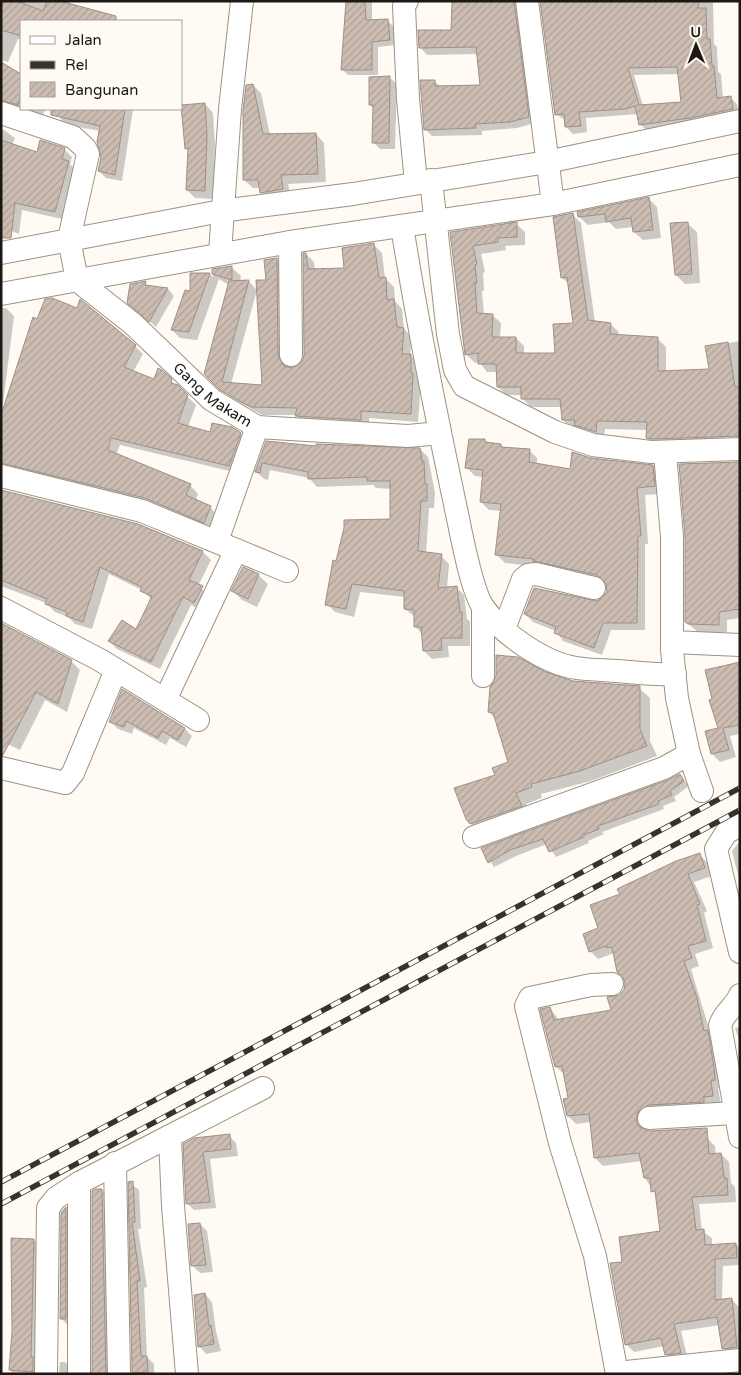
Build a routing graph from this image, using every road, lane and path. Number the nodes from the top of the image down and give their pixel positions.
1 (242, 1) edge
2 (407, 1) edge
3 (527, 1) edge
4 (1, 114) edge
5 (740, 121) edge
6 (740, 165) edge
7 (548, 167) junction
8 (426, 184) junction
9 (553, 200) junction
10 (221, 215) junction
11 (435, 216) junction
12 (402, 226) junction
13 (290, 242) junction
14 (220, 248) junction
15 (1, 253) edge
16 (72, 258) junction
17 (1, 294) edge
18 (437, 348) junction
19 (291, 355) dead end
20 (447, 391) junction
21 (257, 427) junction
22 (440, 433) junction
23 (740, 449) edge
24 (649, 452) junction
25 (1, 476) edge
26 (226, 546) junction
27 (288, 571) dead end
28 (594, 588) dead end
29 (483, 607) junction
30 (1, 608) edge
31 (508, 621) junction
32 (740, 645) edge
33 (667, 663) junction
34 (116, 670) junction
35 (483, 676) dead end
36 (165, 700) junction
37 (198, 720) dead end
38 (676, 761) junction
39 (1, 768) edge
40 (702, 791) dead end
41 (740, 825) edge
42 (474, 837) dead end
43 (740, 952) edge
44 (612, 984) dead end
45 (738, 1003) edge
46 (263, 1088) dead end
47 (736, 1113) junction
48 (648, 1118) dead end
49 (740, 1137) edge
50 (170, 1138) junction
51 (115, 1163) junction
52 (79, 1183) junction
53 (740, 1360) edge
54 (617, 1373) edge
55 (46, 1374) edge
56 (79, 1374) edge
57 (119, 1374) edge
58 (187, 1374) edge

1 - 10 street
2 - 8 street
3 - 7 street
4 - 16 street
5 - 7 street
6 - 9 street
7 - 8 street
7 - 9 street
8 - 10 street
8 - 11 street
9 - 11 street
10 - 14 street
10 - 16 street
11 - 12 street
11 - 18 street
12 - 13 street
12 - 18 street
13 - 14 street
13 - 19 street
14 - 16 street
15 - 16 street
16 - 17 street
16 - 21 street, Gang Makam
18 - 20 street
18 - 20 street
20 - 22 street
20 - 24 street
21 - 22 street, Gang Makam
21 - 26 street
22 - 29 street
23 - 24 street
24 - 33 street
25 - 26 street
26 - 27 street
26 - 36 street
28 - 31 street
29 - 31 street
29 - 35 street
30 - 34 street
31 - 33 street
32 - 33 street
33 - 38 street
34 - 36 street
34 - 39 street
36 - 37 street
38 - 40 street
38 - 42 street
41 - 43 street
44 - 54 street
45 - 47 street
46 - 50 street
47 - 48 street
47 - 49 street
50 - 51 street
50 - 58 street
51 - 52 street
51 - 57 street
52 - 55 street
52 - 56 street
53 - 54 street

